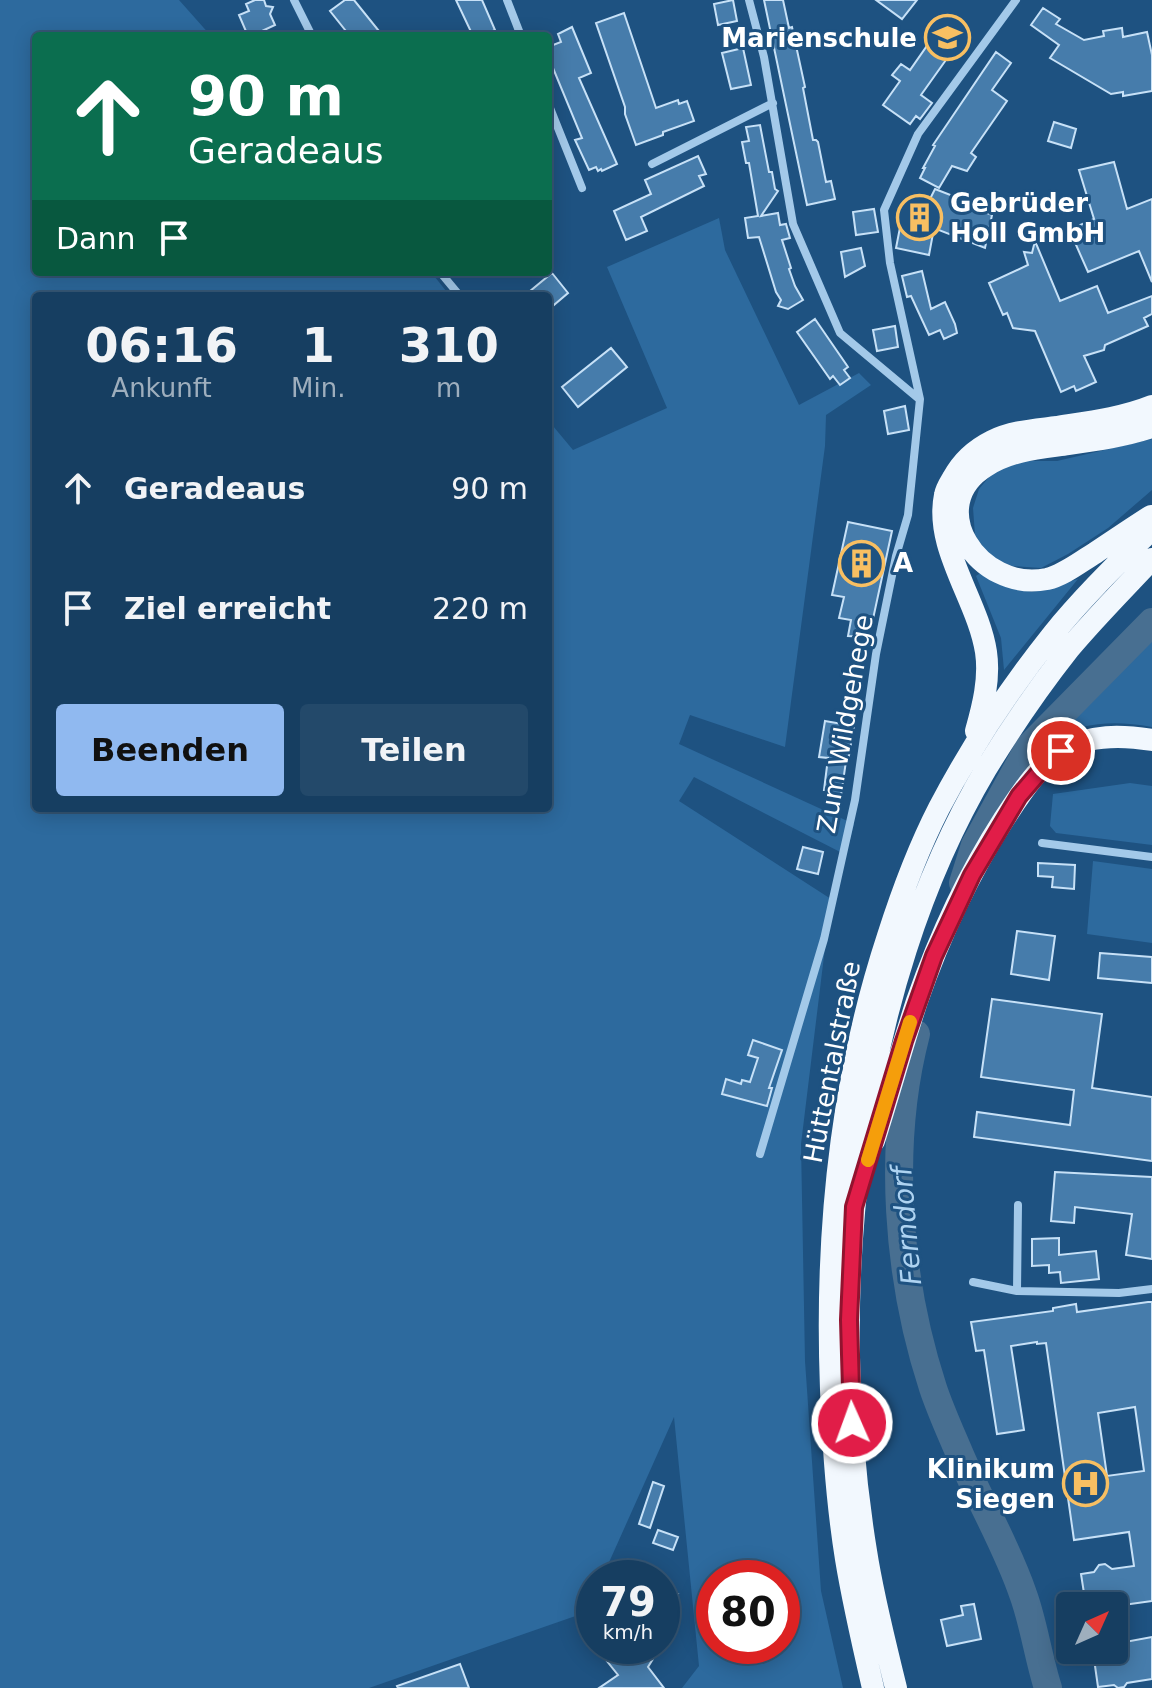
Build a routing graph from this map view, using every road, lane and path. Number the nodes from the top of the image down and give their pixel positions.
1 (294, 0) edge
2 (507, 0) edge
3 (749, 0) edge
4 (1016, 0) edge
5 (310, 32) edge
6 (519, 32) edge
7 (773, 103) junction
8 (552, 113) edge
9 (652, 164) dead end
10 (582, 188) dead end
11 (443, 276) edge
12 (457, 292) edge
13 (920, 399) junction
14 (1152, 406) edge
15 (1152, 427) edge
16 (1152, 516) edge
17 (1152, 529) edge
18 (1152, 559) edge
19 (1152, 740) edge
20 (968, 759) junction
21 (1042, 843) dead end
22 (1152, 857) edge
23 (760, 1154) dead end
24 (1018, 1205) dead end
25 (854, 1207) junction
26 (973, 1282) dead end
27 (1152, 1289) edge
28 (1017, 1291) junction
29 (873, 1688) edge
30 (896, 1688) edge

1 - 5 street
2 - 6 street
3 - 7 street
4 - 13 street, Zum Wildgehege
7 - 9 street
7 - 13 street
8 - 10 street
11 - 12 street
13 - 23 street, Zum Wildgehege
14 - 20 highway
15 - 16 highway
17 - 20 highway, Hüttentalstraße
18 - 25 highway, Hüttentalstraße
19 - 25 highway
20 - 29 highway, Hüttentalstraße
21 - 22 street
24 - 28 street
25 - 30 highway, Hüttentalstraße
26 - 28 street
27 - 28 street

